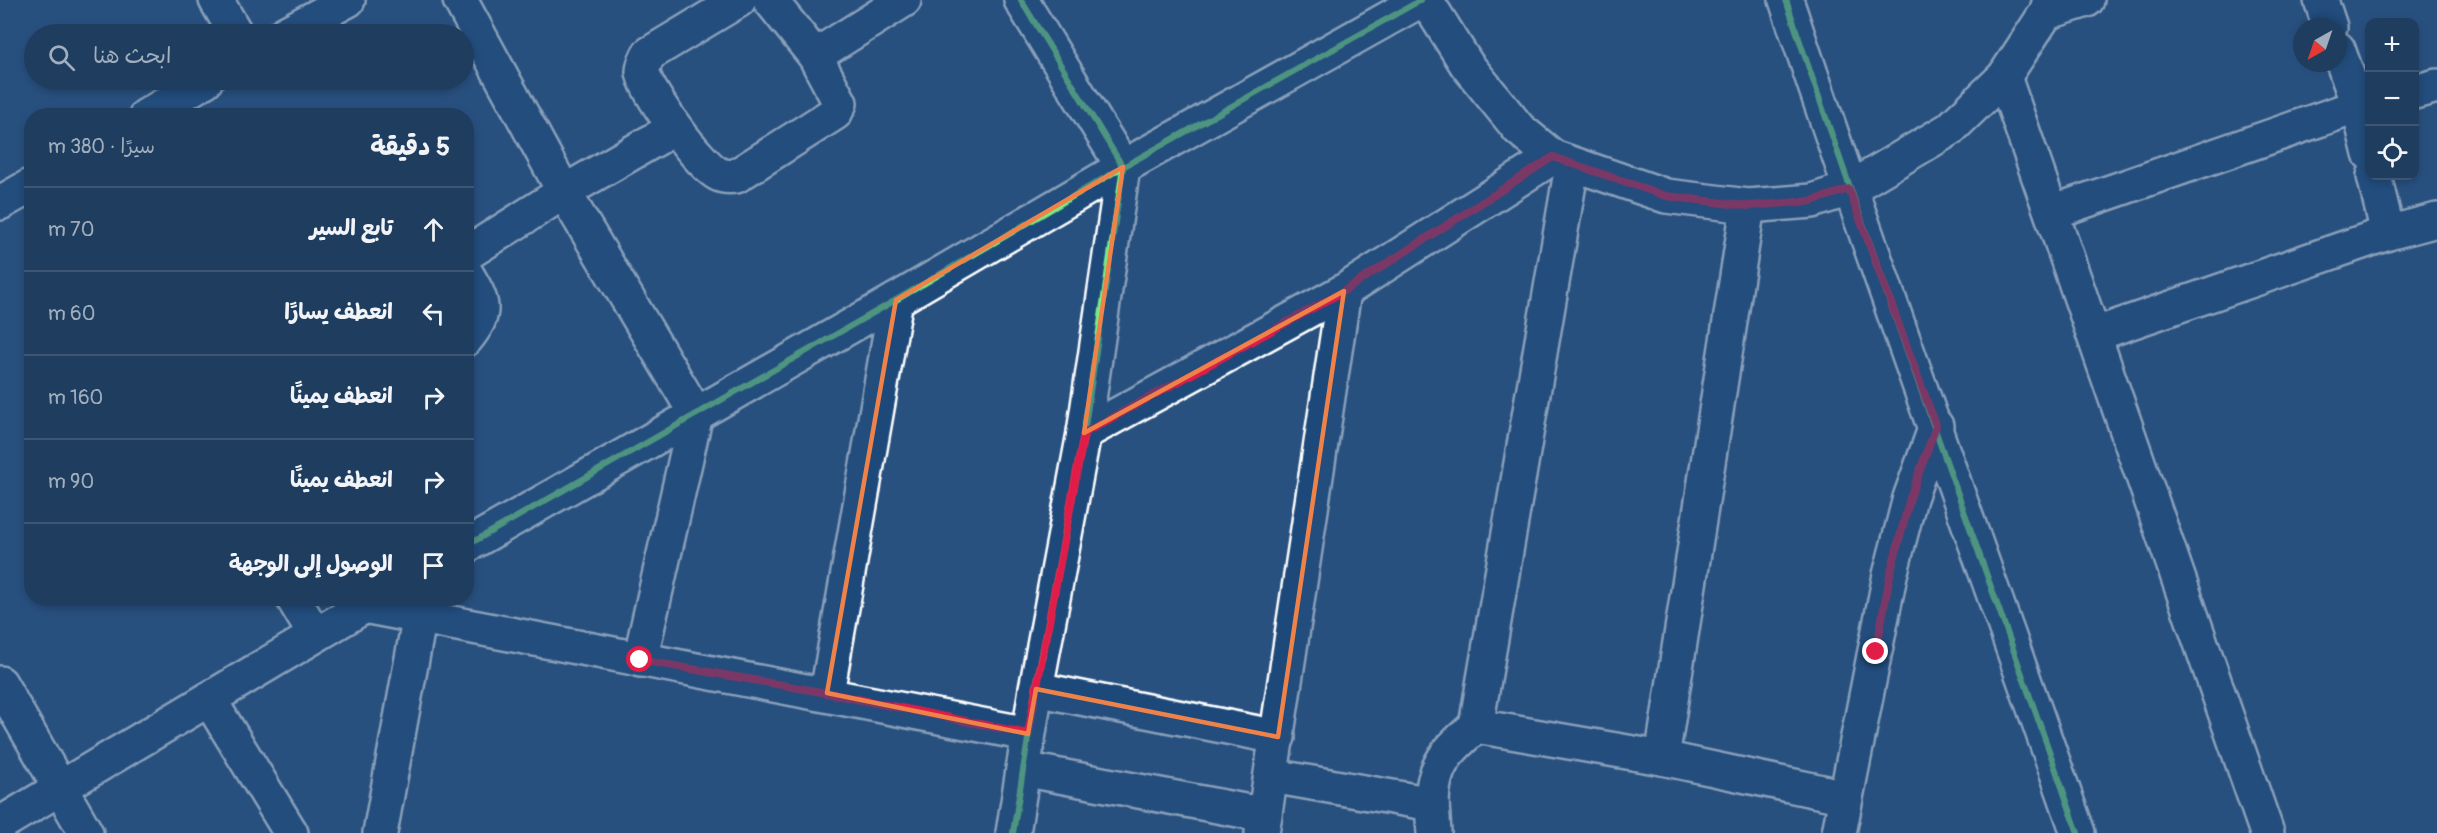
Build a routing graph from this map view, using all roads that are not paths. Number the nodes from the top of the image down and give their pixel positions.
1 (216, 0) edge
2 (348, 0) edge
3 (460, 0) edge
4 (739, 0) edge
5 (770, 0) edge
6 (904, 0) edge
7 (1021, 0) edge
8 (1424, 0) edge
9 (1786, 0) edge
10 (2087, 0) edge
11 (2321, 0) edge
12 (2048, 7) edge
13 (2327, 18) edge
14 (230, 24) edge
15 (303, 24) edge
16 (473, 24) edge
17 (474, 26) edge
18 (815, 56) junction
19 (2347, 68) edge
20 (2004, 77) junction
21 (2437, 86) edge
22 (190, 90) edge
23 (2419, 91) edge
24 (2364, 104) edge
25 (160, 108) edge
26 (2367, 126) edge
27 (675, 128) junction
28 (1563, 161) junction
29 (1123, 167) junction
30 (2375, 180) edge
31 (1849, 189) junction
32 (24, 190) edge
33 (564, 192) junction
34 (0, 203) edge
35 (1748, 206) junction
36 (2053, 212) junction
37 (2437, 220) edge
38 (2388, 233) junction
39 (474, 249) edge
40 (474, 287) edge
41 (1344, 291) junction
42 (896, 300) junction
43 (474, 329) edge
44 (2096, 334) junction
45 (696, 414) junction
46 (1936, 426) junction
47 (1084, 433) junction
48 (474, 541) edge
49 (298, 606) edge
50 (364, 606) edge
51 (386, 606) edge
52 (420, 615) junction
53 (315, 635) junction
54 (640, 660) junction
55 (0, 683) edge
56 (1036, 689) junction
57 (827, 693) junction
58 (209, 699) junction
59 (1476, 726) junction
60 (1028, 734) junction
61 (1278, 736) junction
62 (1662, 758) junction
63 (1023, 769) junction
64 (1272, 776) junction
65 (60, 789) junction
66 (1846, 797) junction
67 (1433, 818) edge
68 (0, 824) edge
69 (1264, 824) edge
70 (86, 833) edge
71 (291, 833) edge
72 (380, 833) edge
73 (1013, 833) edge
74 (1839, 833) edge
75 (2078, 833) edge
76 (2267, 833) edge

1 - 14 street
2 - 15 street
3 - 16 street
4 - 27 street
5 - 18 street
6 - 18 street
7 - 29 street
8 - 28 street
8 - 29 street
9 - 31 street
10 - 12 street
11 - 13 street
12 - 20 street
17 - 33 street
18 - 27 street
19 - 24 street
20 - 31 street
20 - 36 street
21 - 23 street
22 - 25 street
24 - 26 street
24 - 36 street
27 - 33 street
28 - 35 street
28 - 41 street
28 - 59 street
29 - 42 street
29 - 47 street
30 - 38 street
31 - 35 street
31 - 46 street
32 - 34 street
33 - 39 street
33 - 45 street
35 - 62 street
36 - 44 street
37 - 38 street
38 - 44 street
40 - 43 street
41 - 47 street
41 - 61 street
42 - 45 street
42 - 57 street
44 - 76 street
45 - 48 street
45 - 54 street
46 - 66 street
46 - 75 street
47 - 56 street
49 - 53 street
50 - 53 street
51 - 52 street
52 - 54 street
52 - 72 street
53 - 58 street
54 - 57 street
55 - 65 street
56 - 60 street
56 - 61 street
57 - 60 street
58 - 65 street
58 - 71 street
59 - 62 street
59 - 67 street
60 - 63 street
61 - 64 street
62 - 66 street
63 - 69 street
63 - 73 street
64 - 67 street
64 - 69 street
65 - 68 street
65 - 70 street
66 - 74 street

